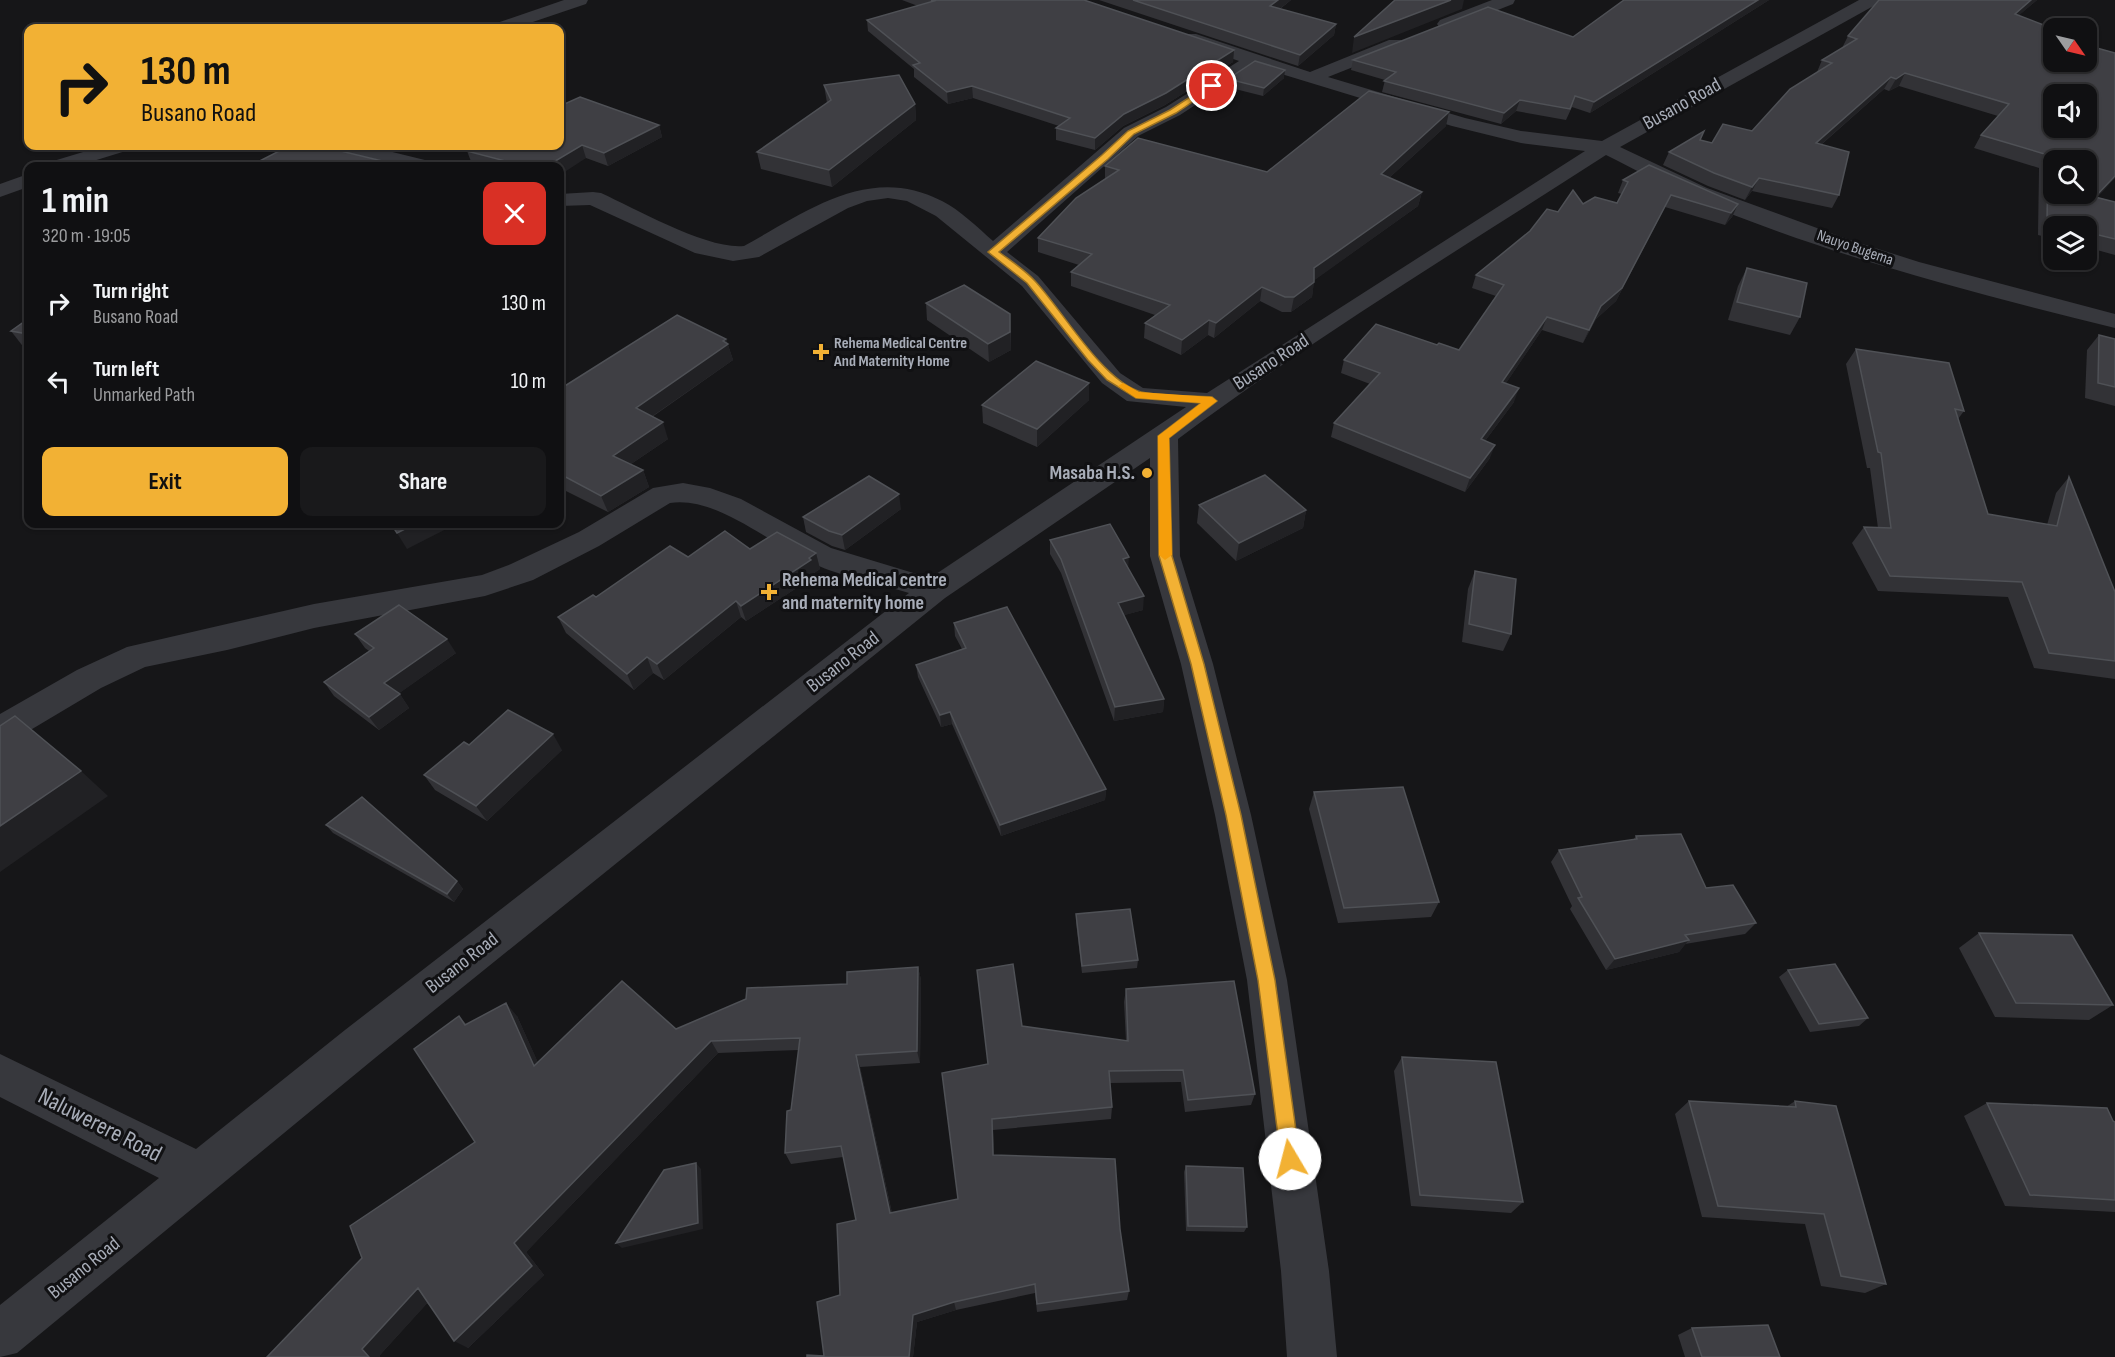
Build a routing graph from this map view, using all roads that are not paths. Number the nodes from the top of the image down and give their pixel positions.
1 (580, 0) edge
2 (1507, 0) edge
3 (1871, 0) edge
4 (511, 24) edge
5 (1434, 29) edge
6 (1172, 32) edge
7 (1414, 37) edge
8 (1252, 60) junction
9 (1310, 78) junction
10 (1605, 147) junction
11 (109, 150) edge
12 (360, 150) edge
13 (70, 162) edge
14 (412, 162) edge
15 (24, 182) edge
16 (0, 191) edge
17 (564, 200) edge
18 (993, 252) junction
19 (2115, 321) edge
20 (1212, 401) junction
21 (1164, 436) junction
22 (934, 590) junction
23 (0, 731) edge
24 (0, 1075) edge
25 (199, 1174) junction
26 (0, 1336) edge
27 (1312, 1357) edge

1 - 4 street
2 - 5 street
3 - 10 street, Busano Road
6 - 8 street, Nauyo Bugema
7 - 9 street
8 - 9 street, Nauyo Bugema
8 - 18 street
9 - 10 street, Nauyo Bugema
10 - 19 street, Nauyo Bugema
10 - 20 street, Busano Road
11 - 13 street
12 - 14 street
15 - 16 street
17 - 18 street
18 - 20 street
20 - 21 street, Busano Road
21 - 22 street, Busano Road
21 - 27 street
22 - 23 street
22 - 25 street, Busano Road
24 - 25 street, Naluwerere Road
25 - 26 street, Busano Road

